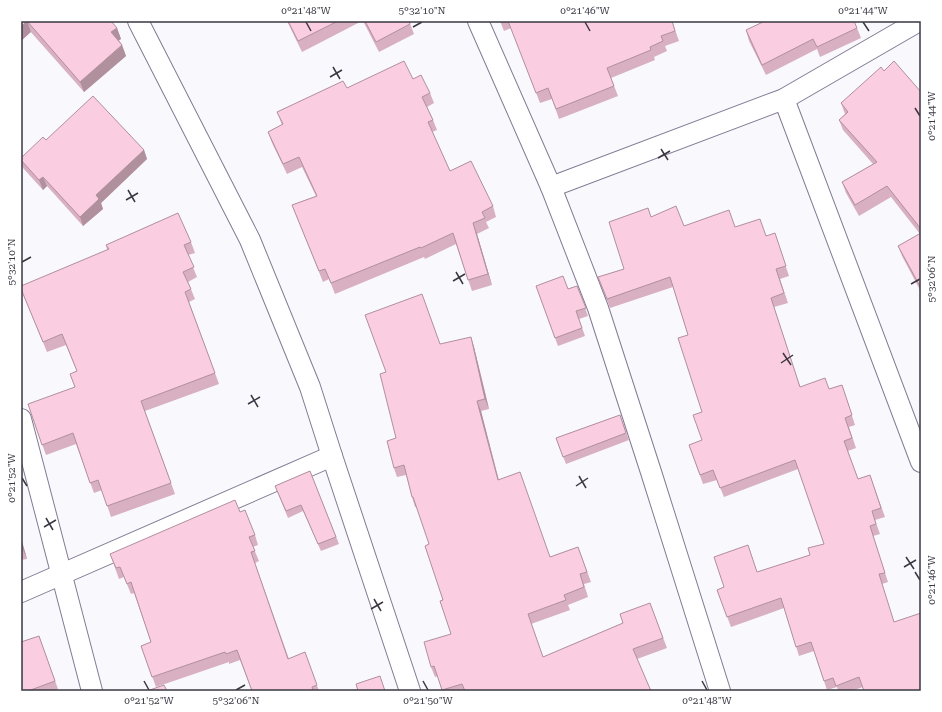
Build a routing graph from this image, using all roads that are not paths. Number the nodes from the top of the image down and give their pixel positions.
1 (138, 21) edge
2 (478, 21) edge
3 (919, 21) edge
4 (784, 99) junction
5 (551, 188) junction
6 (21, 418) edge
7 (332, 456) junction
8 (921, 462) edge
9 (62, 574) junction
10 (21, 592) edge
11 (92, 691) edge
12 (410, 691) edge
13 (720, 691) edge

1 - 7 street
2 - 5 street
3 - 4 street
4 - 5 street
4 - 8 street
5 - 13 street
6 - 9 street
7 - 9 street
7 - 12 street
9 - 10 street
9 - 11 street

